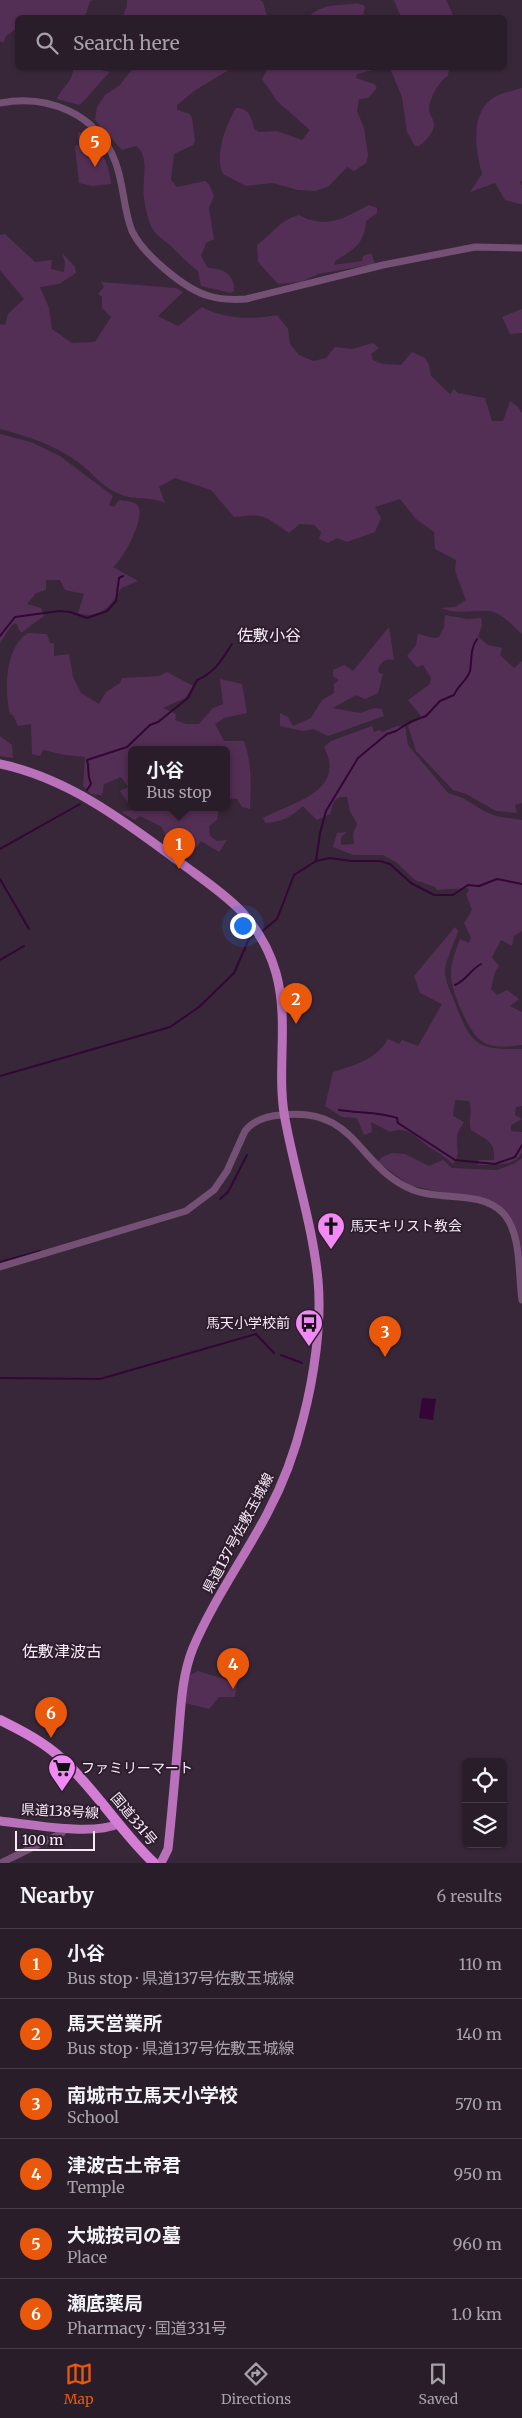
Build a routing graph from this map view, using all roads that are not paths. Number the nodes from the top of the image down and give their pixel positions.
1 (0, 103) edge
2 (522, 248) edge
3 (0, 764) edge
4 (284, 1114) junction
5 (0, 1267) edge
6 (522, 1300) edge
7 (0, 1720) edge
8 (0, 1822) edge
9 (118, 1824) junction
10 (66, 1828) junction
11 (1, 1863) edge
12 (154, 1863) edge
13 (161, 1863) edge

1 - 2 street
3 - 4 main road, 県道137号佐敷玉城線
4 - 5 street
4 - 6 street
4 - 13 main road, 県道137号佐敷玉城線
7 - 9 highway, 国道331号
8 - 10 main road, 県道138号線
9 - 10 main road, 県道138号線
9 - 12 highway, 国道331号
10 - 11 street

